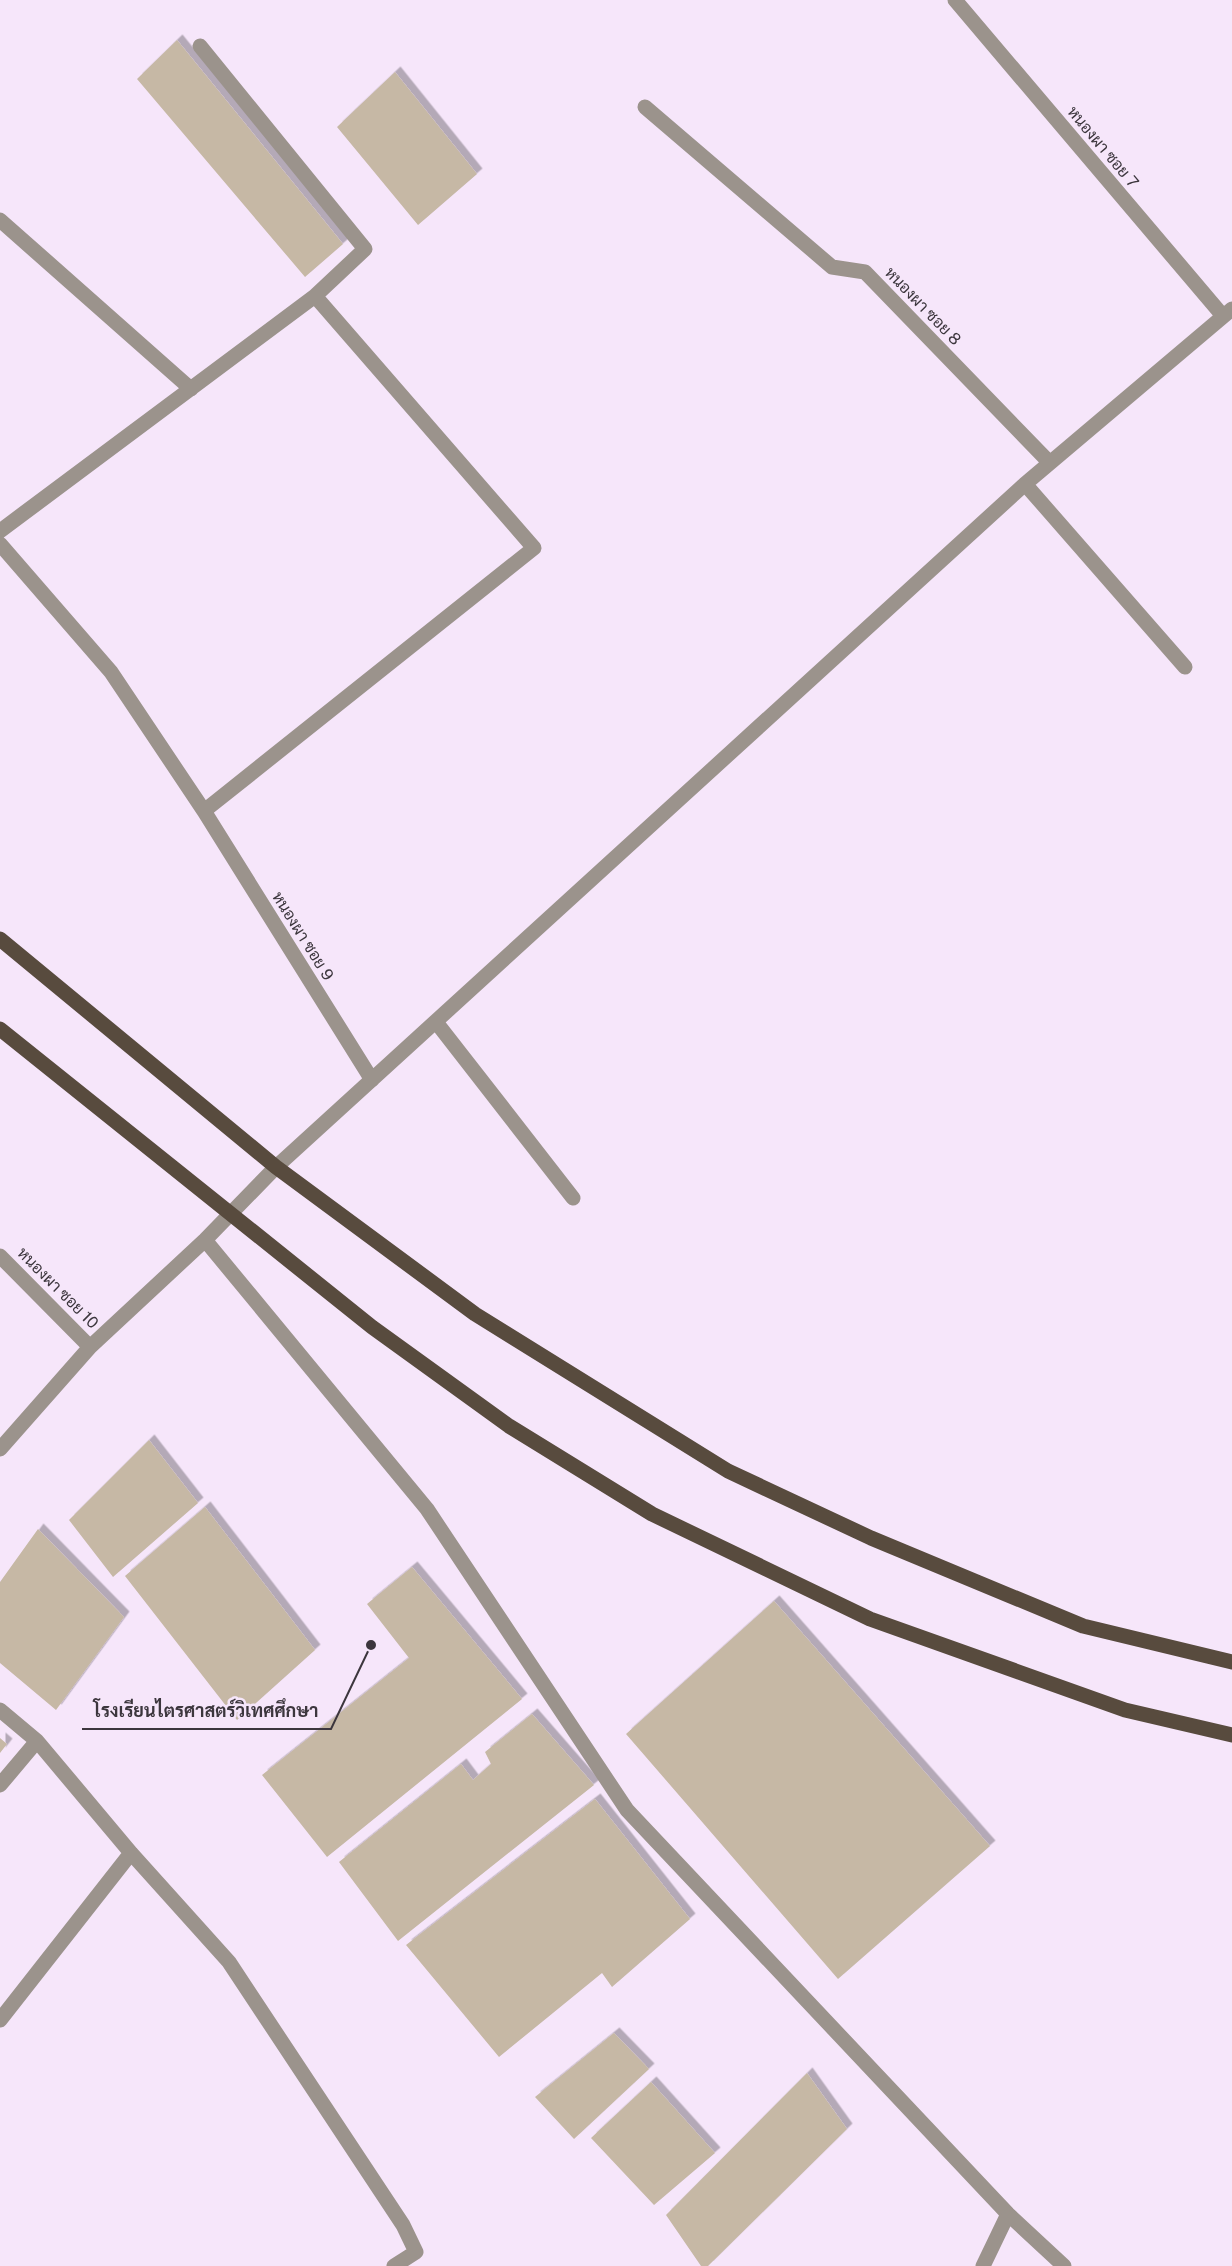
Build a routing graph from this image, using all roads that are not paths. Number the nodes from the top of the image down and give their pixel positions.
1 (955, 0) edge
2 (200, 46) dead end
3 (645, 107) dead end
4 (0, 220) edge
5 (315, 296) junction
6 (1228, 313) edge
7 (191, 389) junction
8 (1049, 462) junction
9 (1024, 484) junction
10 (0, 531) edge
11 (0, 544) edge
12 (1185, 667) dead end
13 (204, 811) junction
14 (0, 939) edge
15 (436, 1022) junction
16 (0, 1029) edge
17 (372, 1080) junction
18 (276, 1167) junction
19 (573, 1198) dead end
20 (231, 1214) junction
21 (205, 1240) junction
22 (0, 1256) edge
23 (90, 1347) junction
24 (0, 1449) edge
25 (1232, 1662) edge
26 (0, 1710) edge
27 (1232, 1735) edge
28 (37, 1741) junction
29 (0, 1785) edge
30 (131, 1853) junction
31 (0, 2020) edge
32 (1008, 2214) junction
33 (394, 2266) edge
34 (982, 2266) edge
35 (1064, 2266) edge

1 - 6 street, หนองผา ซอย 7
2 - 5 street
3 - 8 street, หนองผา ซอย 8
4 - 7 street
5 - 7 street
5 - 13 street
6 - 8 street
7 - 10 street
8 - 9 street
9 - 12 street
9 - 15 street
11 - 13 street, หนองผา ซอย 9
13 - 17 street, หนองผา ซอย 9
14 - 18 main road
15 - 17 street
15 - 19 street
16 - 20 main road
17 - 18 street
18 - 20 street
18 - 25 main road
20 - 21 street
20 - 27 main road
21 - 23 street
21 - 32 street
22 - 23 street, หนองผา ซอย 10
23 - 24 street
26 - 28 street
28 - 29 street
28 - 30 street
30 - 31 street
30 - 33 street
32 - 34 street
32 - 35 street

